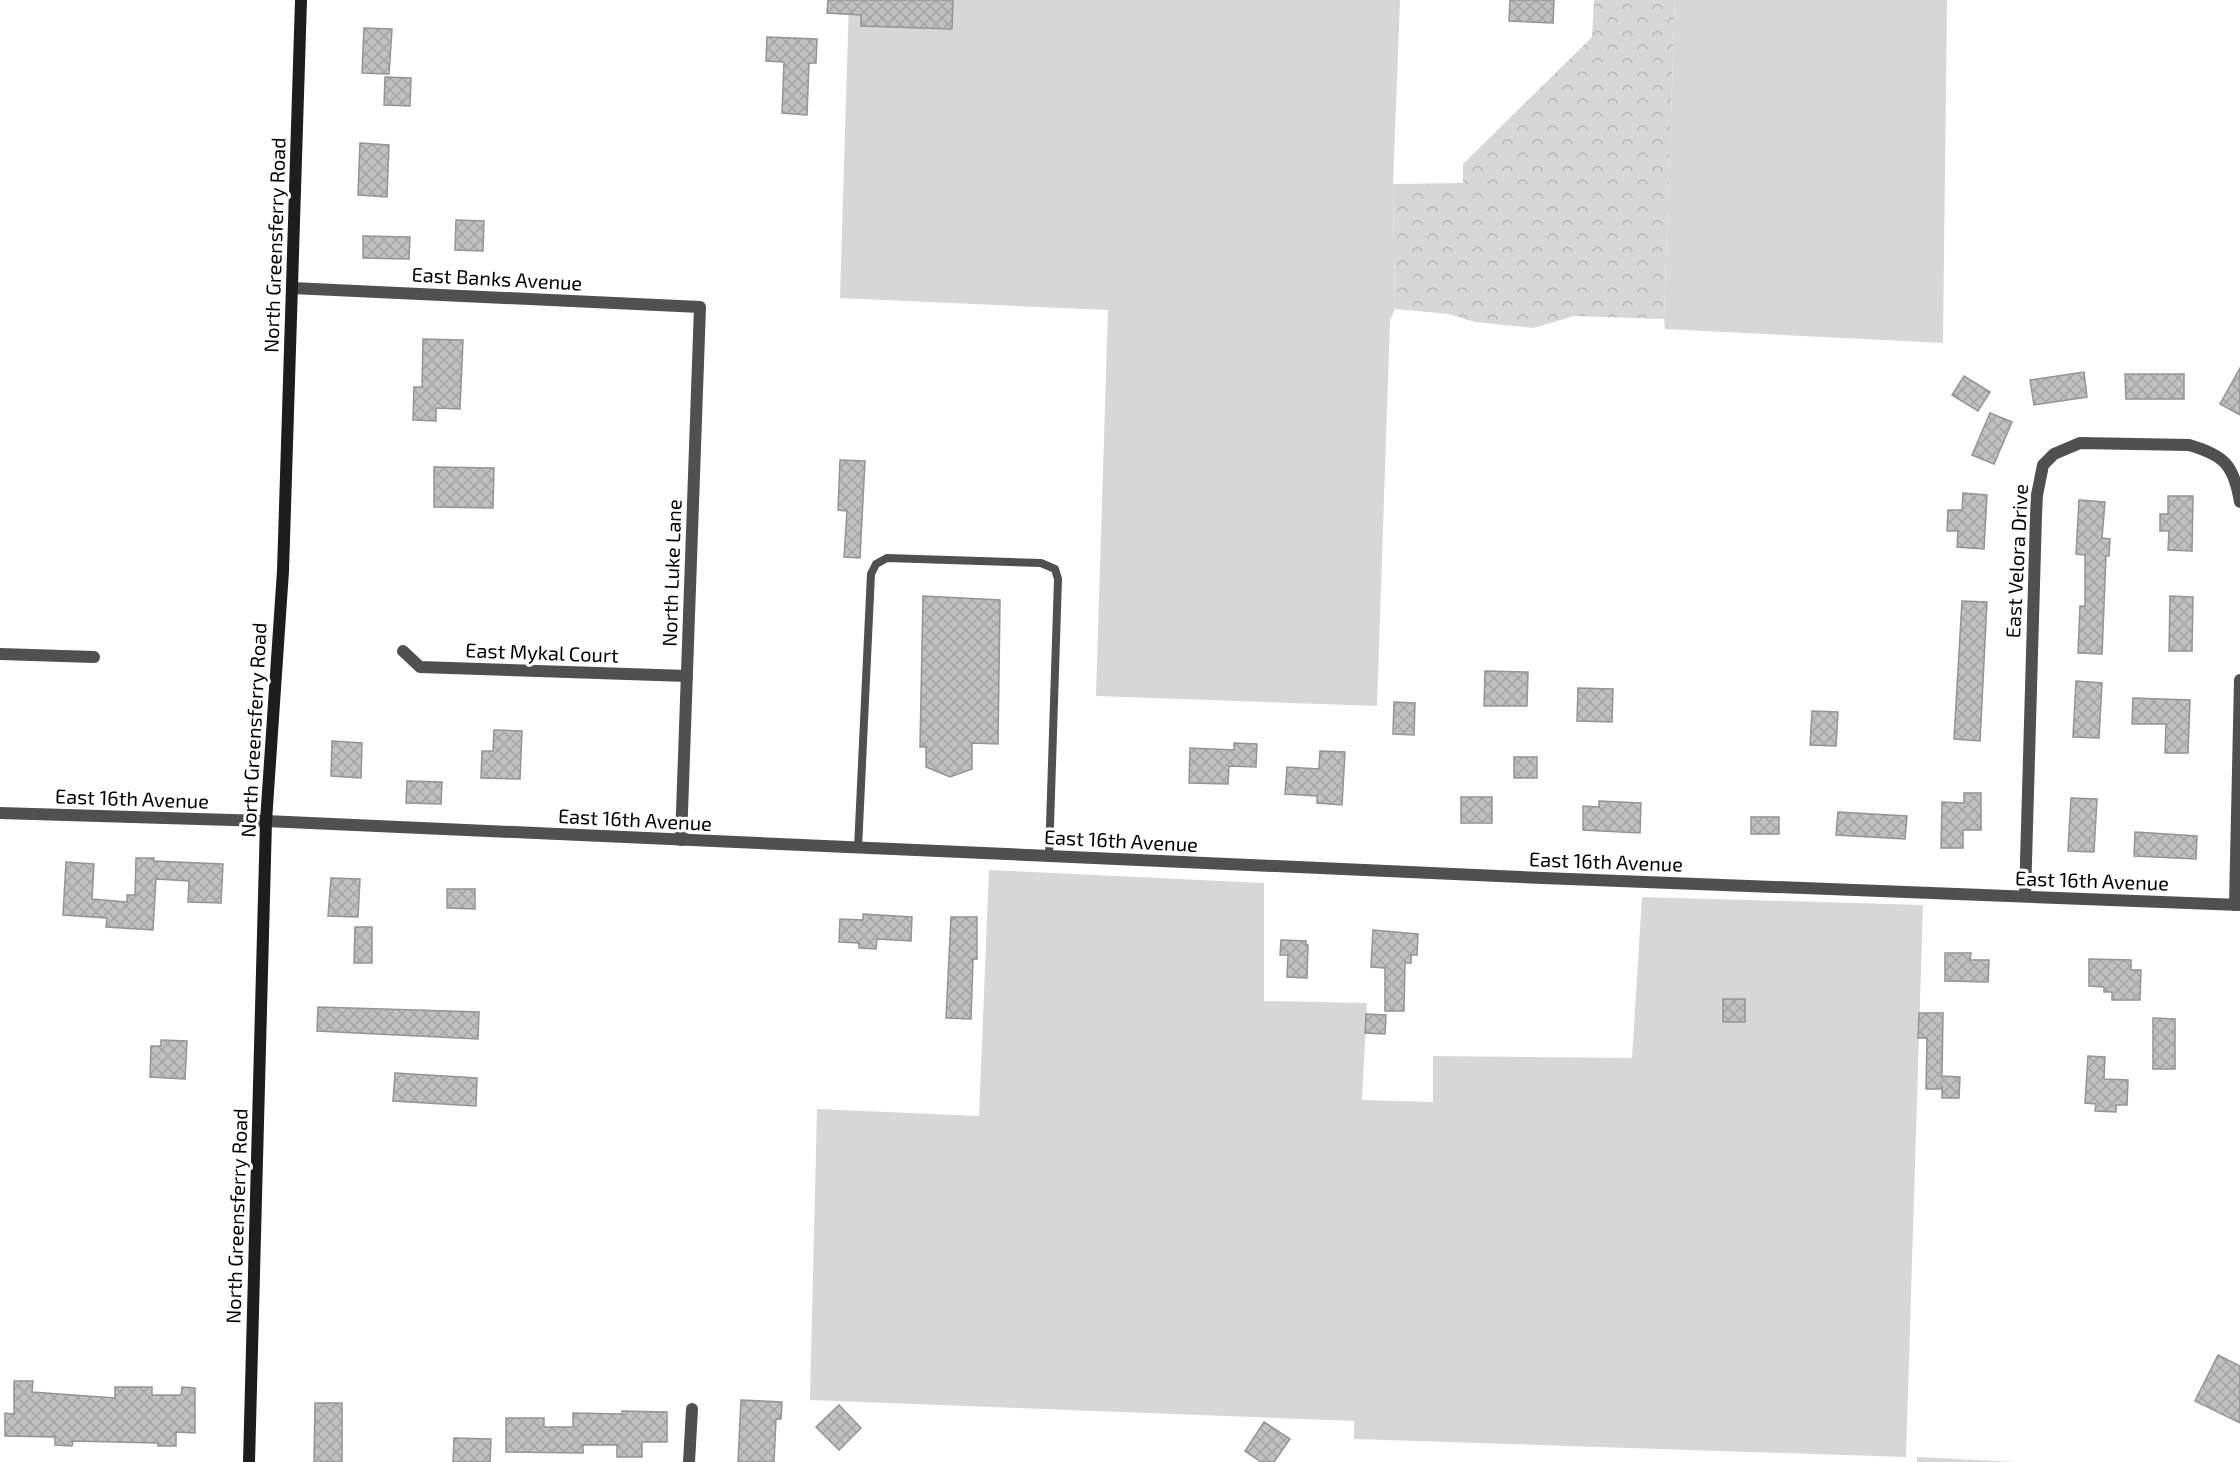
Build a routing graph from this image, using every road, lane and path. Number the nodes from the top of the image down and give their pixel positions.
1 (301, 0) edge
2 (292, 288) junction
3 (700, 307) joint
4 (2240, 501) edge
5 (403, 651) dead end
6 (0, 654) edge
7 (94, 657) dead end
8 (687, 676) junction
9 (2240, 680) edge
10 (0, 813) edge
11 (266, 821) junction
12 (681, 840) junction
13 (858, 848) junction
14 (1049, 856) junction
15 (2025, 896) junction
16 (2238, 905) edge
17 (692, 1409) dead end
18 (249, 1462) edge
19 (690, 1462) edge

1 - 2 main road, North Greensferry Road
2 - 3 street, East Banks Avenue
2 - 11 main road, North Greensferry Road
3 - 8 street, North Luke Lane
4 - 15 street, East Velora Drive
5 - 8 street, East Mykal Court
6 - 7 street
8 - 12 street, North Luke Lane
9 - 16 street
10 - 11 street, East 16th Avenue
11 - 12 street, East 16th Avenue
11 - 18 main road, North Greensferry Road
12 - 13 street, East 16th Avenue
13 - 14 street, East 16th Avenue
13 - 14 lane
14 - 15 street, East 16th Avenue
15 - 16 street, East 16th Avenue
17 - 19 street

